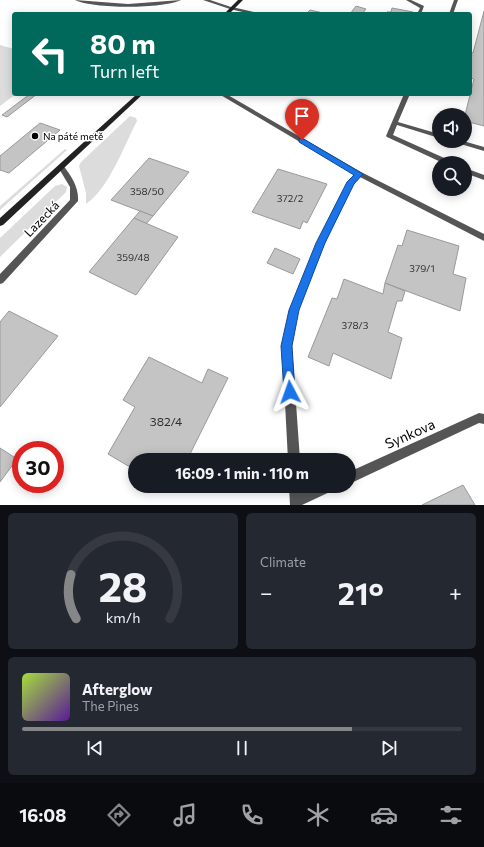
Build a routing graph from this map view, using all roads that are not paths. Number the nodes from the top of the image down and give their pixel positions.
1 (77, 0) edge
2 (179, 0) edge
3 (205, 0) edge
4 (241, 0) edge
5 (408, 0) edge
6 (456, 0) edge
7 (232, 8) junction
8 (228, 12) edge
9 (248, 12) edge
10 (420, 12) edge
11 (452, 12) edge
12 (138, 96) edge
13 (225, 96) edge
14 (406, 96) edge
15 (395, 123) junction
16 (432, 134) edge
17 (472, 146) edge
18 (484, 149) edge
19 (433, 156) edge
20 (61, 167) junction
21 (472, 173) edge
22 (359, 174) junction
23 (484, 178) edge
24 (0, 223) edge
25 (484, 238) edge
26 (0, 280) edge
27 (484, 419) edge
28 (294, 453) edge
29 (356, 475) edge
30 (295, 493) edge
31 (316, 493) edge
32 (296, 503) edge

1 - 2 street
3 - 7 street
4 - 7 main road
5 - 10 street
6 - 11 street
7 - 8 main road
7 - 9 street
12 - 20 main road, Lazecká
13 - 22 street
14 - 15 street
15 - 16 street
15 - 19 street
17 - 18 street
20 - 24 main road, Lazecká
20 - 26 street, Lazecká
21 - 23 street
22 - 25 street
22 - 28 street
27 - 29 street, Synkova
30 - 32 street
31 - 32 street

